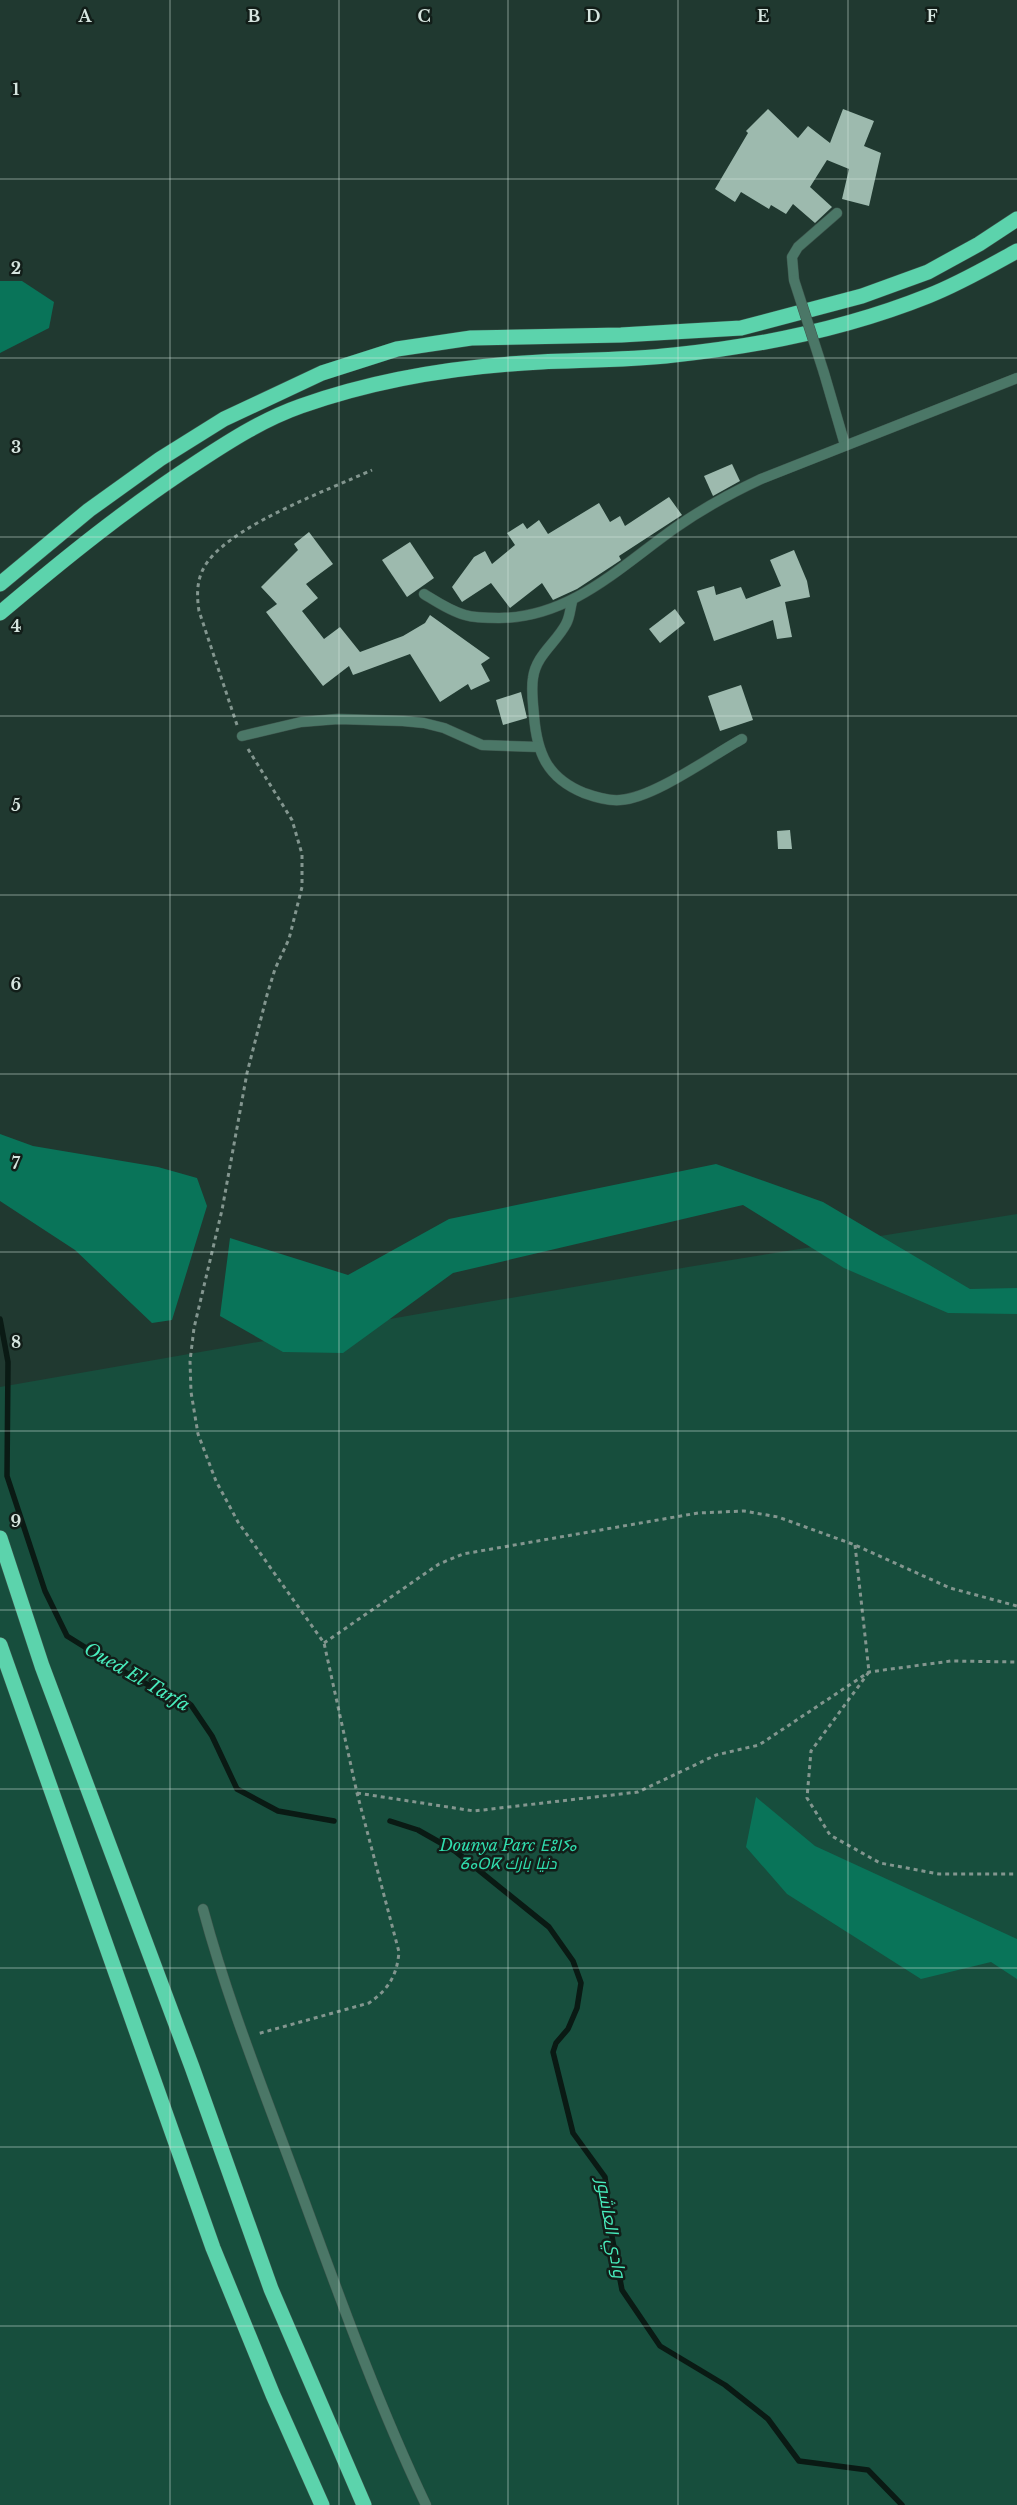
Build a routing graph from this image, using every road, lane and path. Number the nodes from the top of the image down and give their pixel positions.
1 (837, 213) dead end
2 (1017, 219) edge
3 (1017, 251) edge
4 (1017, 378) edge
5 (845, 445) junction
6 (372, 470) dead end
7 (0, 584) edge
8 (424, 594) dead end
9 (572, 602) junction
10 (0, 612) edge
11 (242, 736) junction
12 (742, 739) dead end
13 (538, 747) junction
14 (0, 1538) edge
15 (855, 1545) junction
16 (1017, 1606) edge
17 (324, 1643) junction
18 (0, 1646) edge
19 (1017, 1662) edge
20 (869, 1672) junction
21 (357, 1793) junction
22 (1017, 1874) edge
23 (202, 1909) dead end
24 (244, 2037) junction
25 (322, 2505) edge
26 (364, 2505) edge
27 (426, 2505) edge

1 - 5 street, bridge
2 - 7 highway
3 - 10 highway
4 - 5 street
5 - 9 street
6 - 11 path
8 - 9 street
9 - 13 street
11 - 13 street
11 - 17 path
12 - 13 street
14 - 26 highway
15 - 16 path
15 - 17 path
15 - 20 path
17 - 21 path
18 - 25 highway
19 - 20 path
20 - 21 path
20 - 22 path
21 - 24 path
23 - 24 street
24 - 27 street

